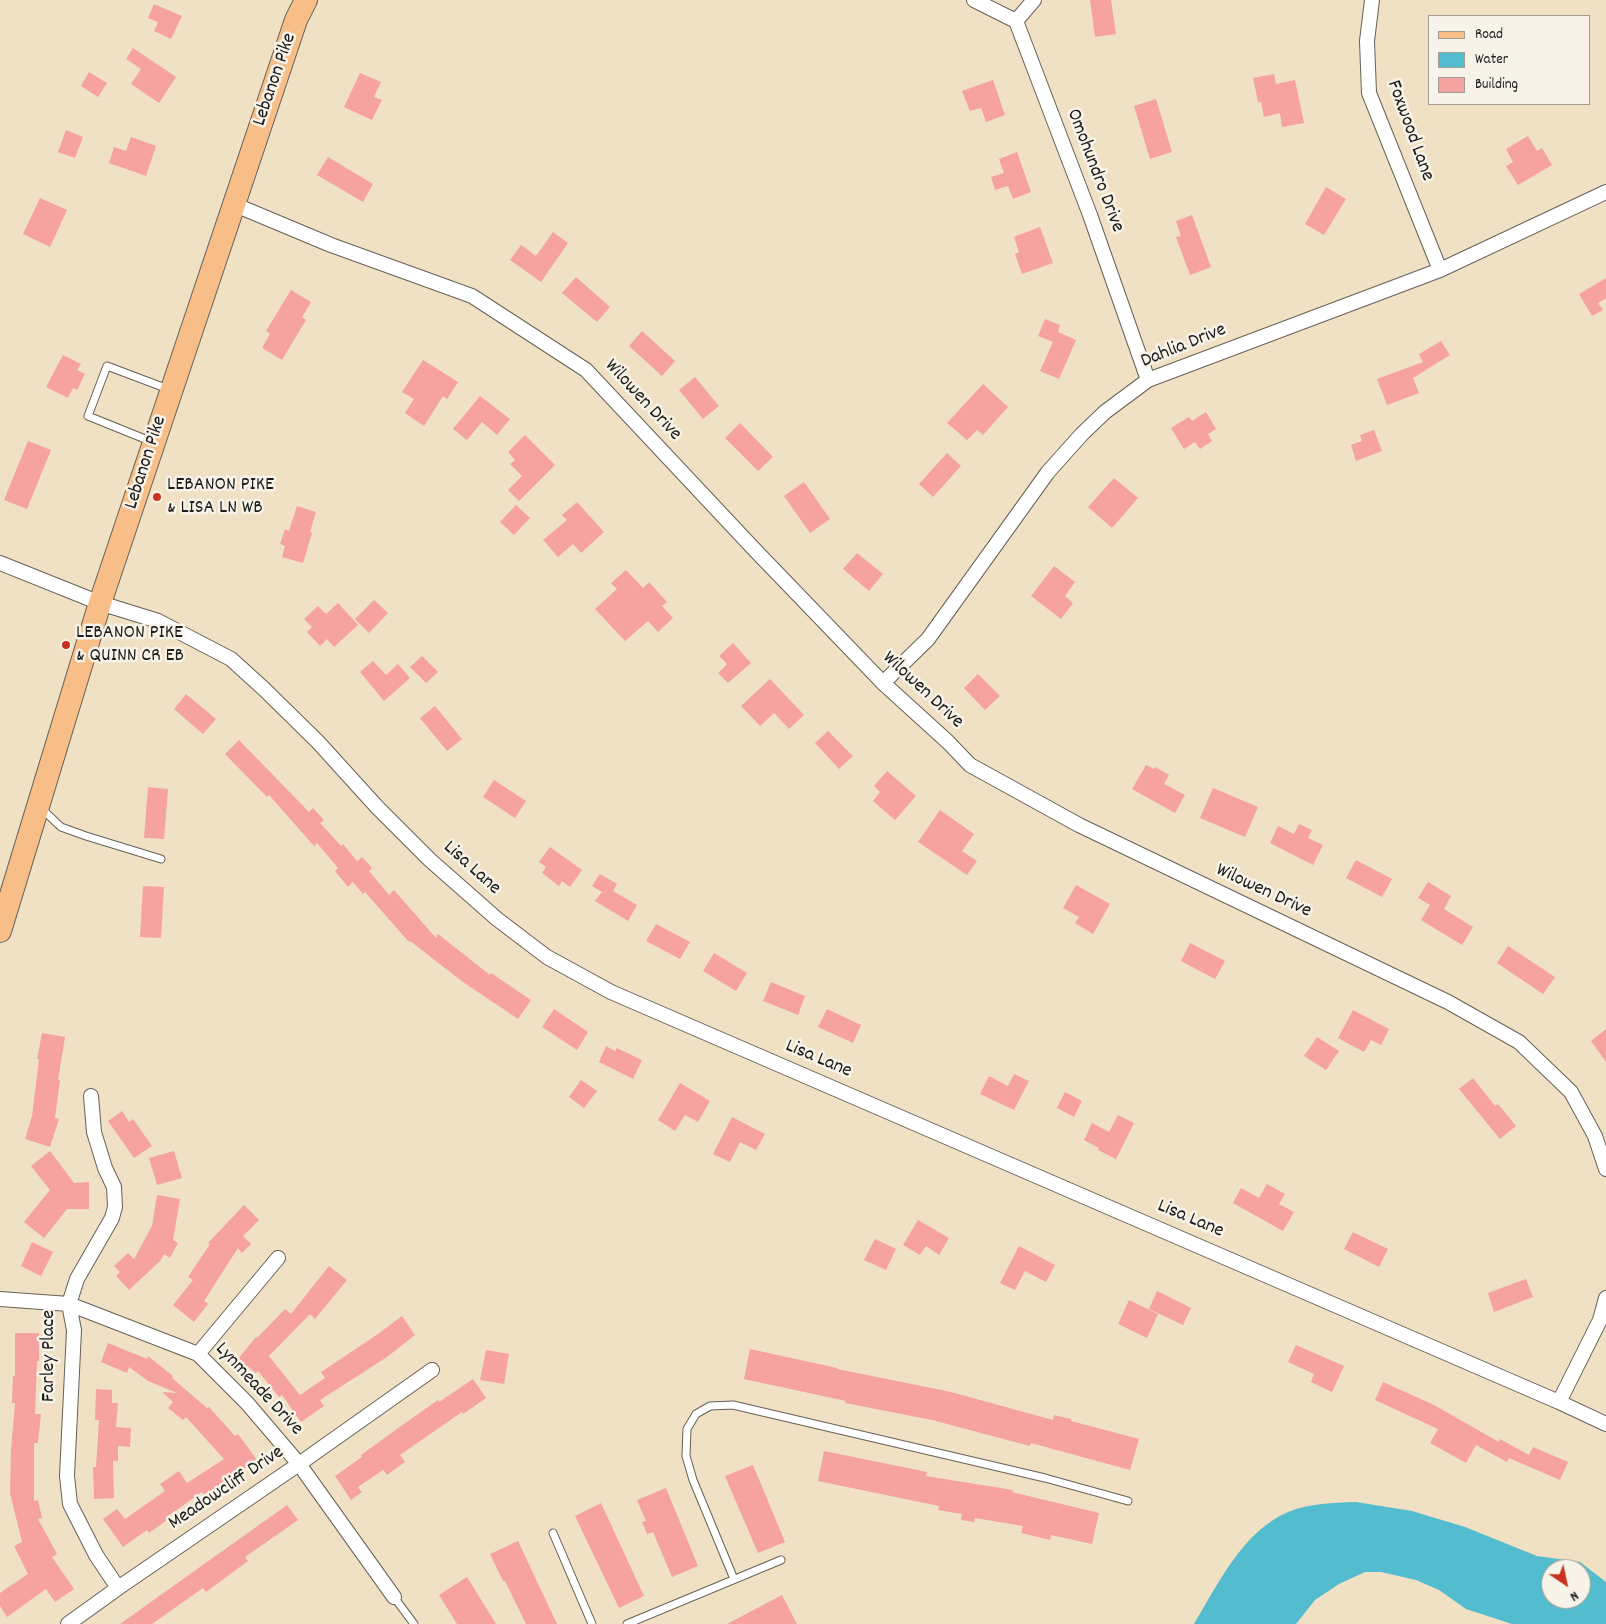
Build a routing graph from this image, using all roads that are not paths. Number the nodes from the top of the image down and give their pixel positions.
1 (306, 0) edge
2 (974, 0) edge
3 (1034, 0) edge
4 (1372, 0) edge
5 (1016, 21) junction
6 (1606, 192) edge
7 (233, 204) junction
8 (1440, 270) junction
9 (1148, 380) junction
10 (171, 390) junction
11 (154, 443) junction
12 (0, 563) edge
13 (100, 603) junction
14 (882, 683) junction
15 (38, 806) junction
16 (161, 859) dead end
17 (0, 930) edge
18 (91, 1096) dead end
19 (1606, 1169) edge
20 (278, 1258) dead end
21 (1606, 1298) edge
22 (0, 1299) edge
23 (69, 1304) junction
24 (198, 1354) junction
25 (432, 1370) dead end
26 (1559, 1402) junction
27 (1606, 1424) edge
28 (299, 1464) junction
29 (1128, 1501) dead end
30 (553, 1533) dead end
31 (781, 1560) dead end
32 (734, 1579) junction
33 (118, 1588) junction
34 (394, 1596) joint
35 (68, 1624) edge
36 (414, 1624) edge
37 (592, 1624) edge
38 (627, 1624) edge

1 - 7 main road, Lebanon Pike
2 - 5 street
3 - 5 street
4 - 8 street, Foxwood Lane
5 - 9 street, Omohundro Drive
6 - 8 street, Dahlia Drive
7 - 10 main road, Lebanon Pike
7 - 14 street, Wilowen Drive
8 - 9 street, Dahlia Drive
9 - 14 street, Dahlia Drive
10 - 11 main road, Lebanon Pike
10 - 11 lane
11 - 13 main road, Lebanon Pike
12 - 13 street, Lisa Lane
13 - 15 main road, Lebanon Pike
13 - 26 street, Lisa Lane
14 - 19 street, Wilowen Drive
15 - 16 lane
15 - 17 main road, Lebanon Pike
18 - 23 street, Farley Place
20 - 24 street
21 - 26 street
22 - 23 street, Lynmeade Drive
23 - 24 street, Lynmeade Drive
23 - 33 street, Farley Place
24 - 28 street, Lynmeade Drive
25 - 28 street, Meadowcliff Drive
26 - 27 street, Lisa Lane
28 - 33 street, Meadowcliff Drive
28 - 34 street, Lynmeade Drive
29 - 32 lane
30 - 37 lane
31 - 32 lane
32 - 38 lane
33 - 35 street, Meadowcliff Drive
34 - 36 lane

